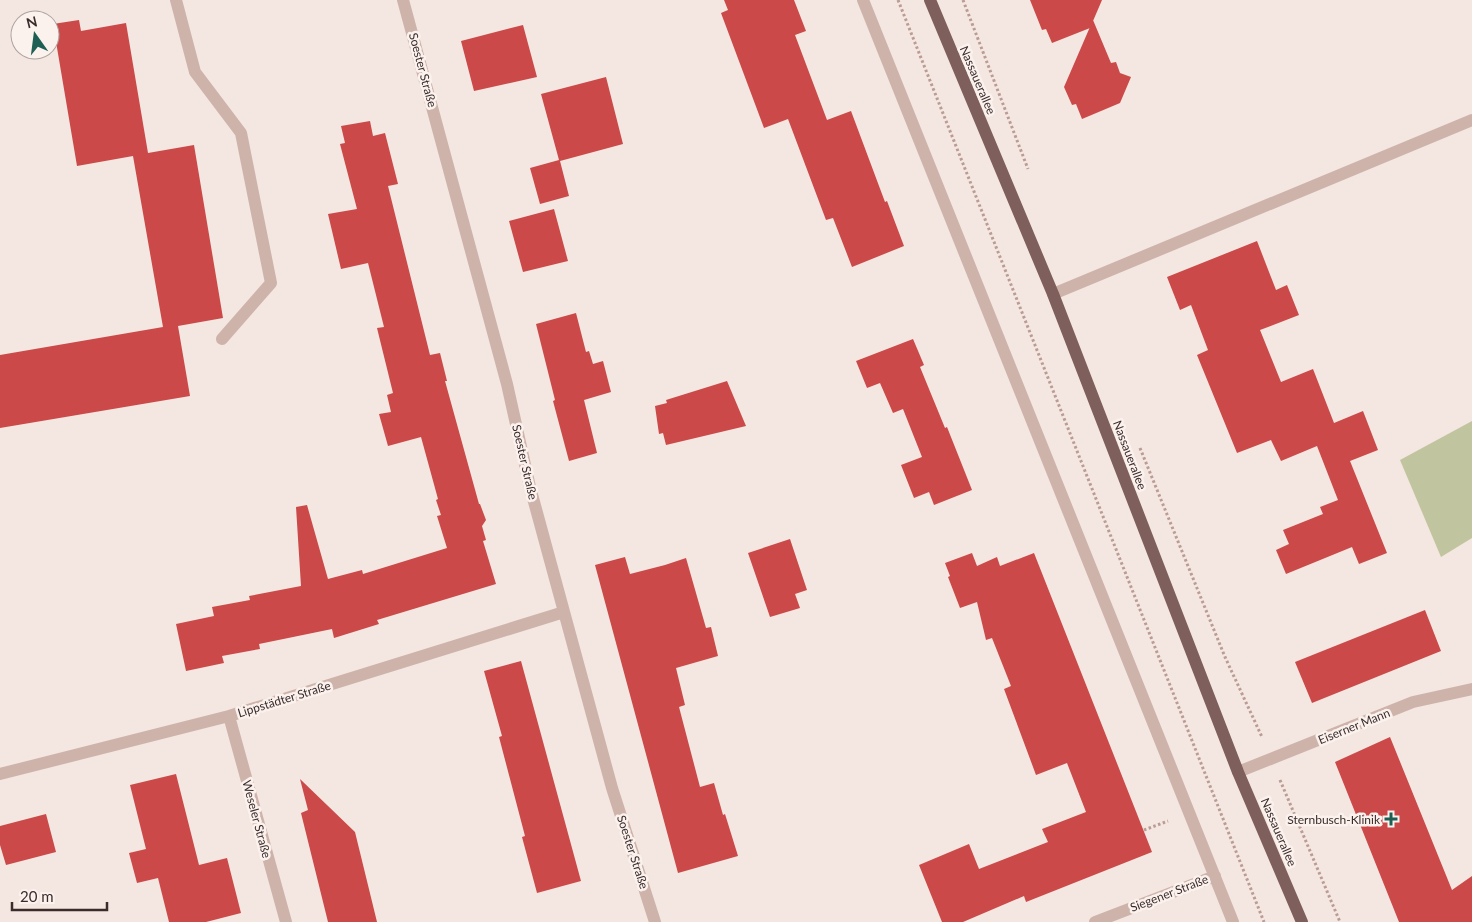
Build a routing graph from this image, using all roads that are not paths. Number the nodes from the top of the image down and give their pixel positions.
1 (176, 0) edge
2 (403, 0) edge
3 (863, 0) edge
4 (930, 0) edge
5 (1472, 120) edge
6 (1053, 294) junction
7 (222, 339) dead end
8 (564, 612) junction
9 (1472, 689) edge
10 (229, 716) junction
11 (1238, 772) junction
12 (0, 774) edge
13 (1215, 876) junction
14 (286, 922) edge
15 (655, 922) edge
16 (1095, 922) edge
17 (1233, 922) edge
18 (1302, 922) edge

1 - 7 street
2 - 8 street, Soester Straße
3 - 13 street
4 - 6 main road, Nassauerallee
5 - 6 street
6 - 11 main road, Nassauerallee
8 - 10 street, Lippstädter Straße
8 - 15 street, Soester Straße
9 - 11 street, Eiserner Mann
10 - 12 street, Lippstädter Straße
10 - 14 street, Weseler Straße
11 - 18 main road, Nassauerallee
13 - 16 street, Siegener Straße
13 - 17 street

